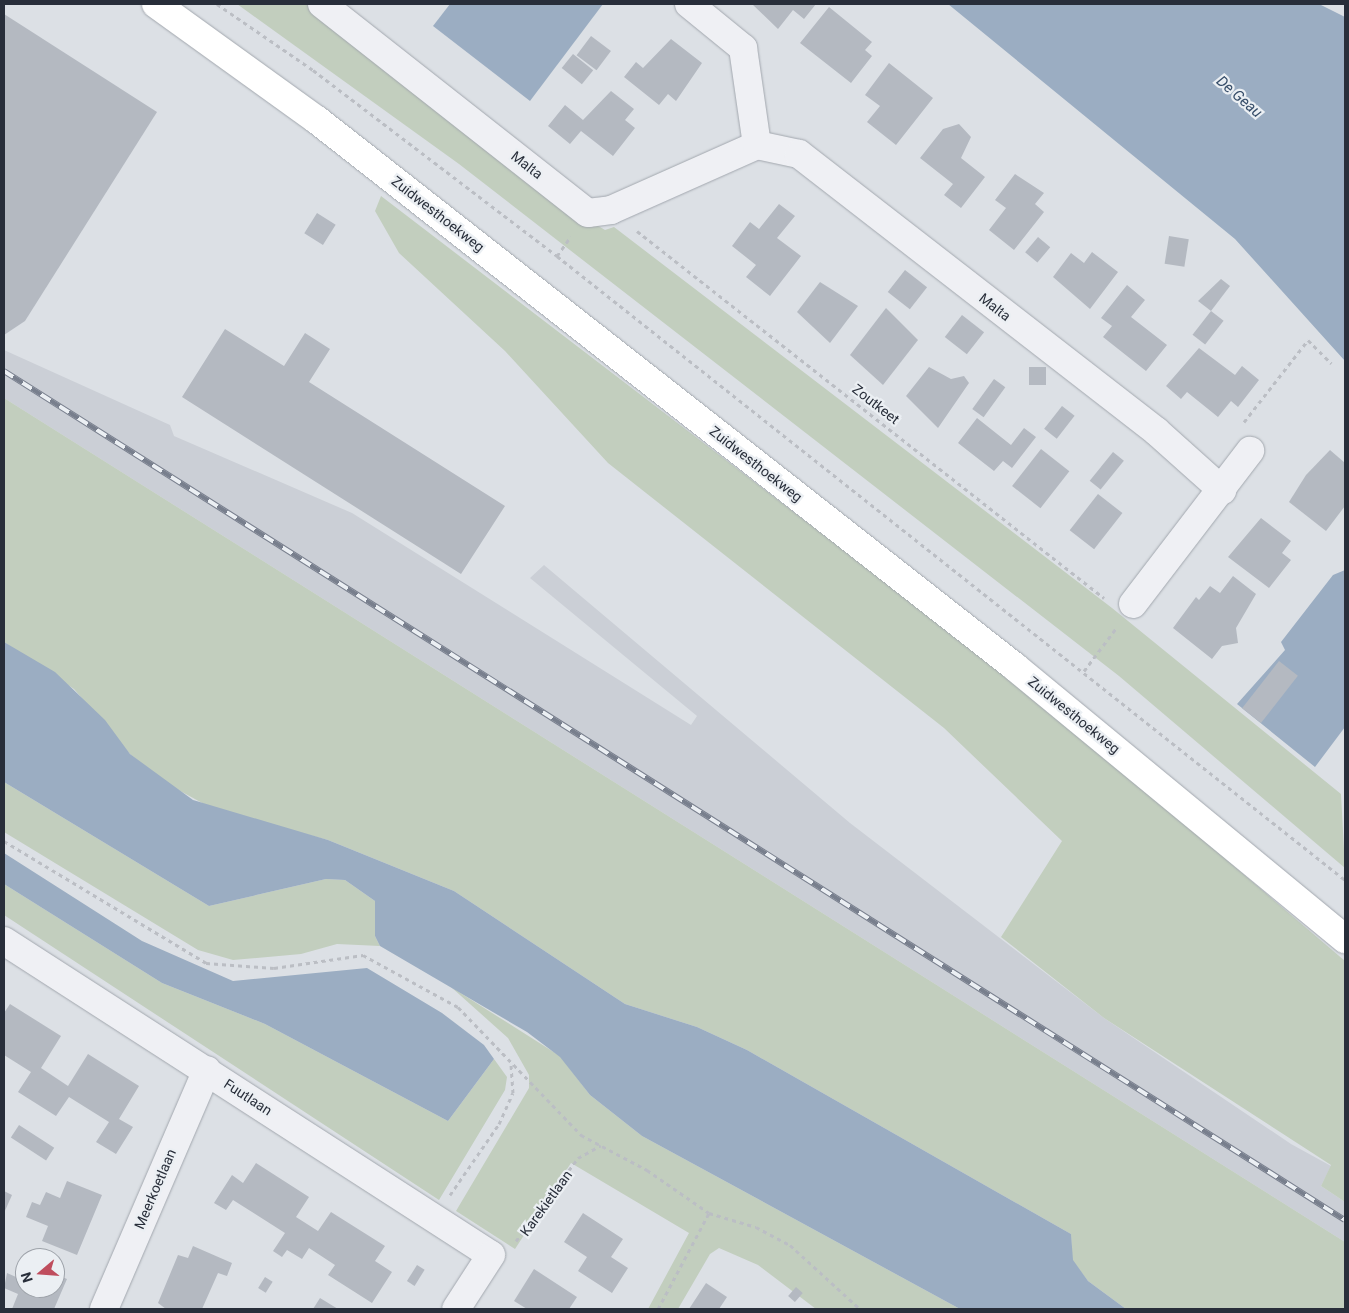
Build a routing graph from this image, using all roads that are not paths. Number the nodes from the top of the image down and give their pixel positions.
1 (156, 4) edge
2 (322, 4) edge
3 (689, 4) edge
4 (757, 145) junction
5 (1250, 451) road end
6 (1222, 490) junction
7 (1130, 610) road end
8 (1345, 939) edge
9 (4, 941) edge
10 (207, 1070) junction
11 (104, 1309) edge
12 (456, 1309) edge

1 - 8 main road, Zuidwesthoekweg
2 - 4 street, Malta
3 - 4 street
4 - 6 street, Malta
5 - 6 street
6 - 7 street
9 - 10 street, Fuutlaan
10 - 11 street, Meerkoetlaan
10 - 12 street, Fuutlaan

